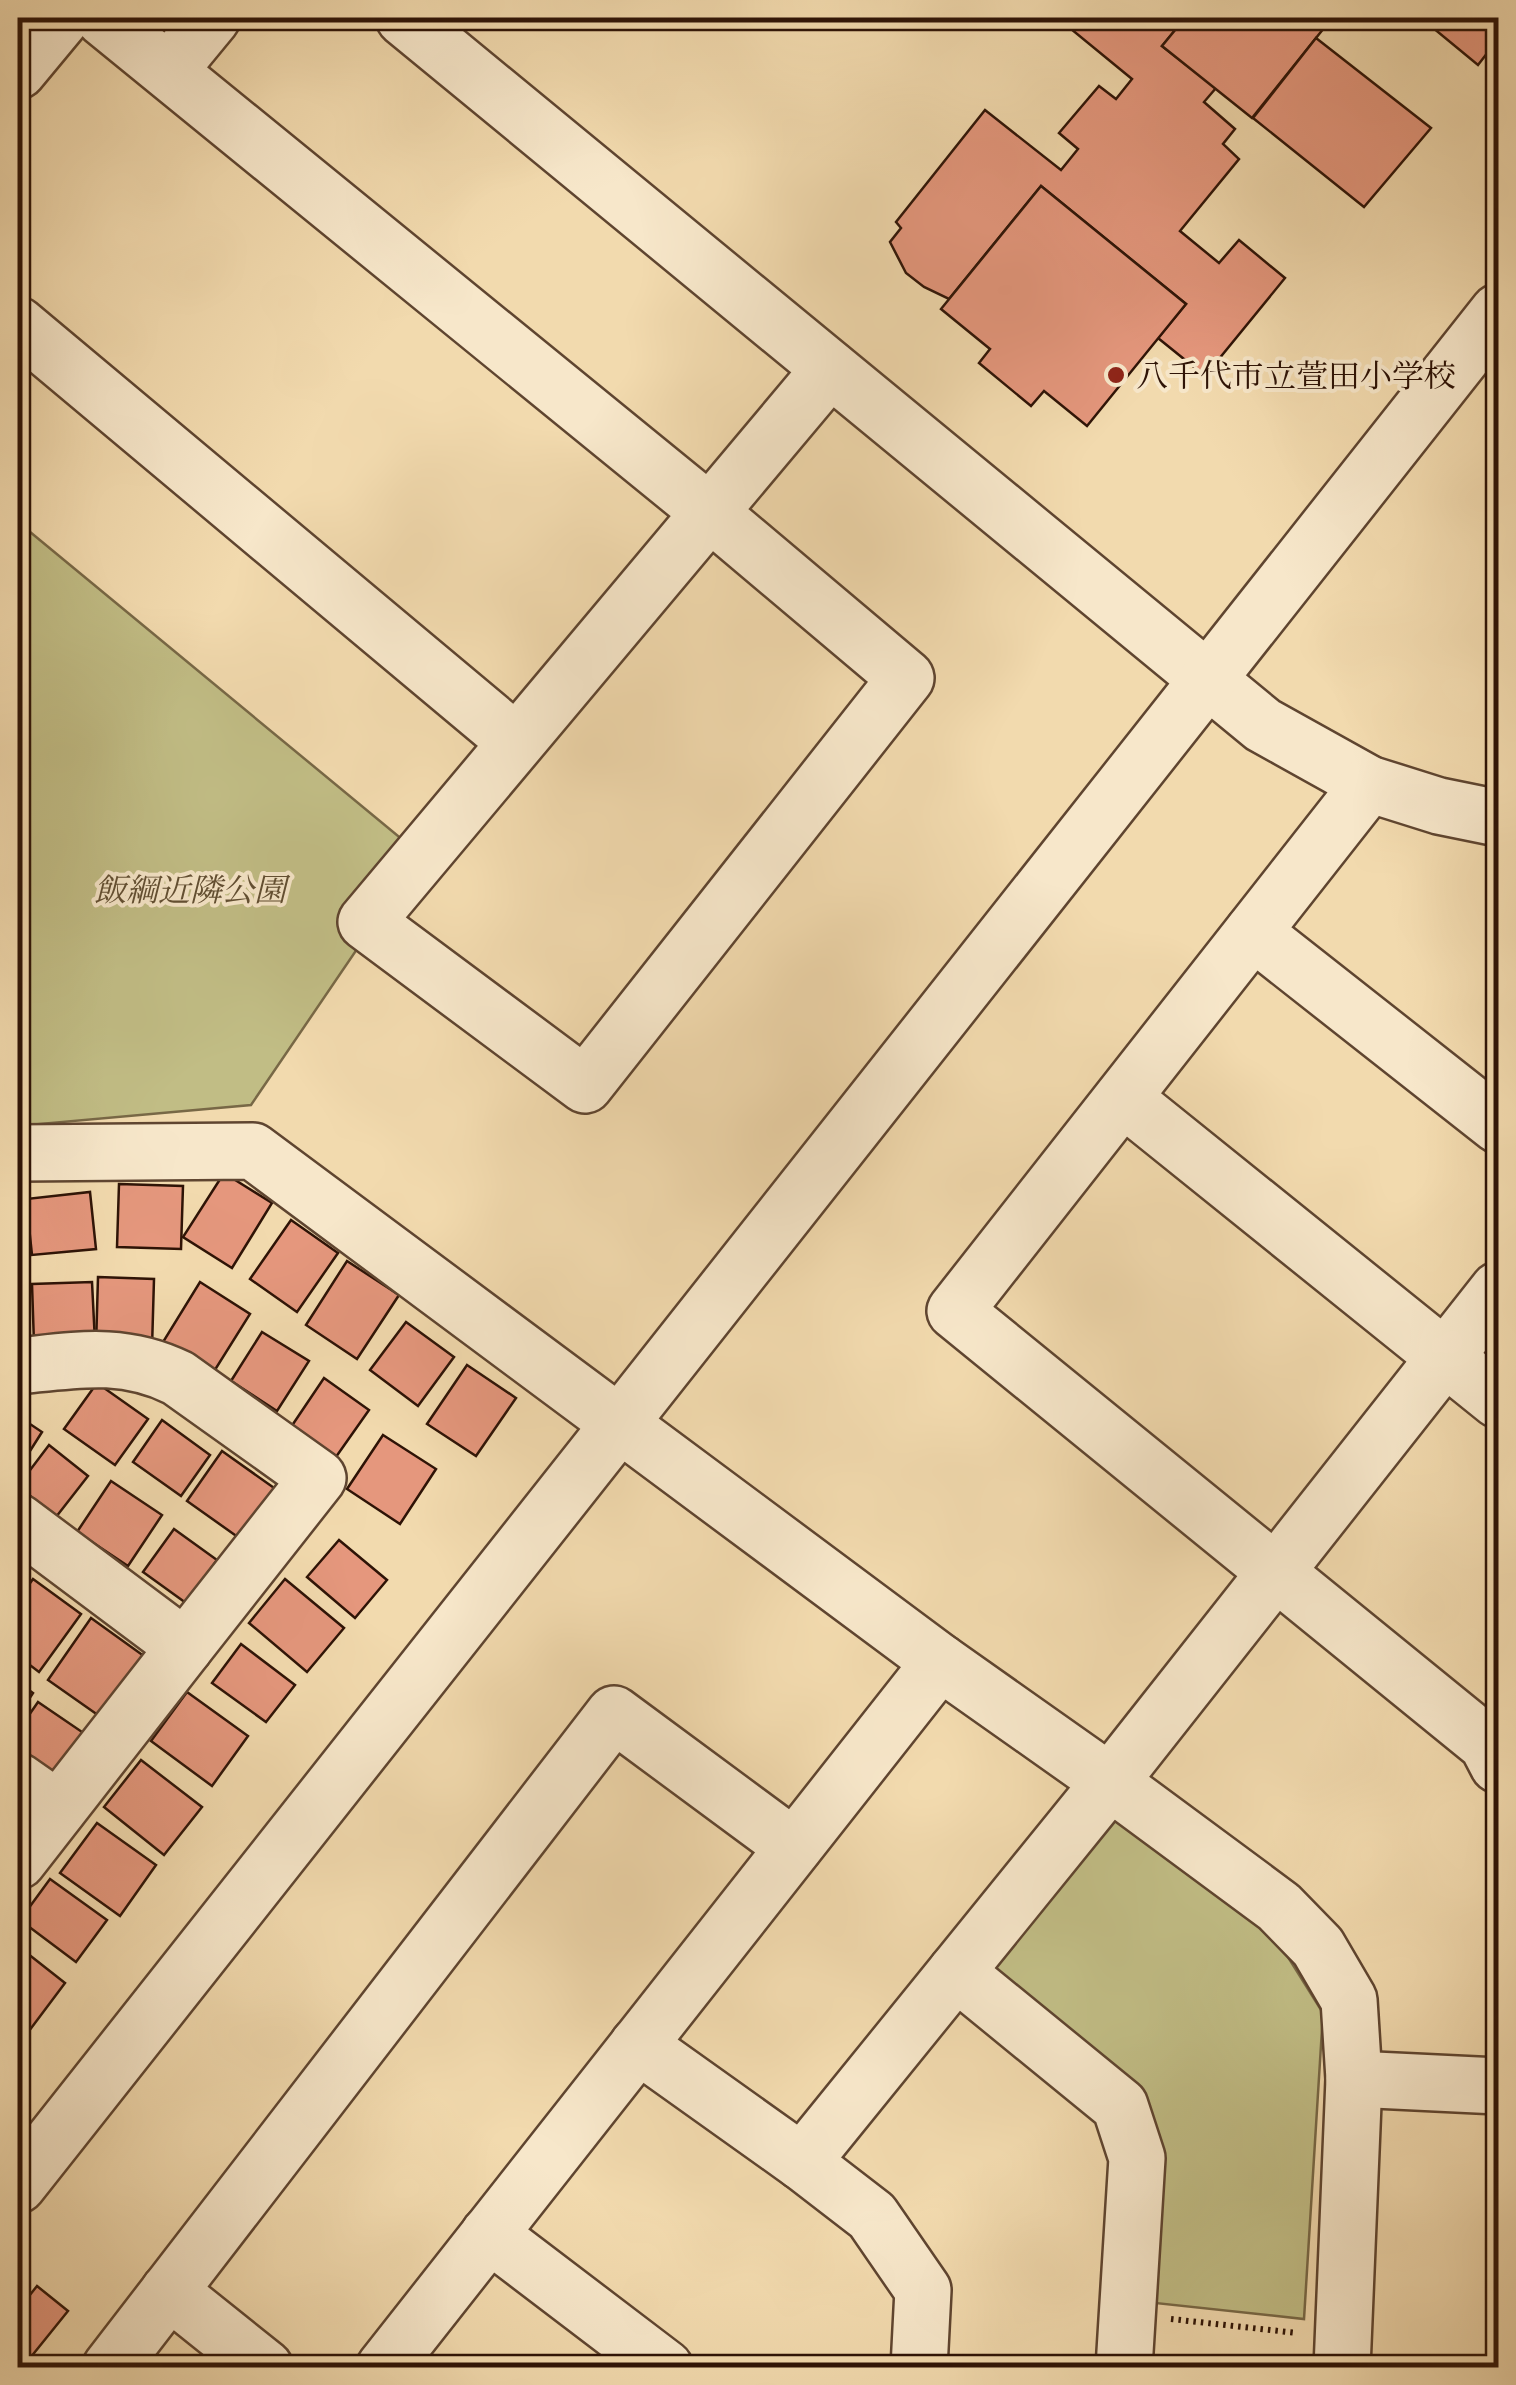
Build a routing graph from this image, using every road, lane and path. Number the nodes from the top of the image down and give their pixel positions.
1 (62, 18) edge
2 (103, 18) edge
3 (212, 18) edge
4 (404, 18) edge
5 (170, 69) junction
6 (18, 72) edge
7 (1498, 312) edge
8 (18, 325) edge
9 (830, 369) junction
10 (708, 511) junction
11 (1208, 681) junction
12 (516, 742) junction
13 (1369, 784) junction
14 (1498, 818) edge
15 (1252, 932) junction
16 (1123, 1098) junction
17 (1498, 1125) edge
18 (18, 1153) edge
19 (1498, 1290) edge
20 (1445, 1356) junction
21 (18, 1366) edge
22 (1498, 1400) edge
23 (619, 1423) junction
24 (18, 1522) edge
25 (1274, 1573) junction
26 (185, 1646) junction
27 (940, 1662) junction
28 (1498, 1765) edge
29 (1110, 1782) junction
30 (38, 1795) edge
31 (794, 1847) junction
32 (18, 1860) edge
33 (956, 1972) junction
34 (638, 2045) junction
35 (1354, 2079) junction
36 (1498, 2086) edge
37 (802, 2162) junction
38 (18, 2186) edge
39 (489, 2234) junction
40 (169, 2291) junction
41 (1125, 2341) edge
42 (1342, 2353) edge
43 (110, 2368) edge
44 (265, 2368) edge
45 (384, 2368) edge
46 (665, 2368) edge
47 (919, 2368) edge

1 - 6 street
2 - 5 street
3 - 5 street
4 - 9 street
5 - 10 street
7 - 11 street
8 - 12 street
9 - 10 street
9 - 11 street
10 - 12 street
10 - 12 street
11 - 13 street
11 - 23 street
13 - 14 street
13 - 15 street
15 - 16 street
15 - 17 street
16 - 20 street
16 - 25 street
18 - 23 street
19 - 20 street
20 - 22 street
20 - 25 street
21 - 26 street
23 - 27 street
23 - 38 street
24 - 26 street
25 - 28 street
25 - 29 street
26 - 30 street
27 - 29 street
27 - 31 street
29 - 33 street
29 - 35 street
30 - 32 street
31 - 34 street
31 - 40 street
33 - 37 street
33 - 41 street
34 - 37 street
34 - 39 street
35 - 36 street
35 - 42 street
37 - 47 street
39 - 45 street
39 - 46 street
40 - 43 street
40 - 44 street
41 - 42 path

